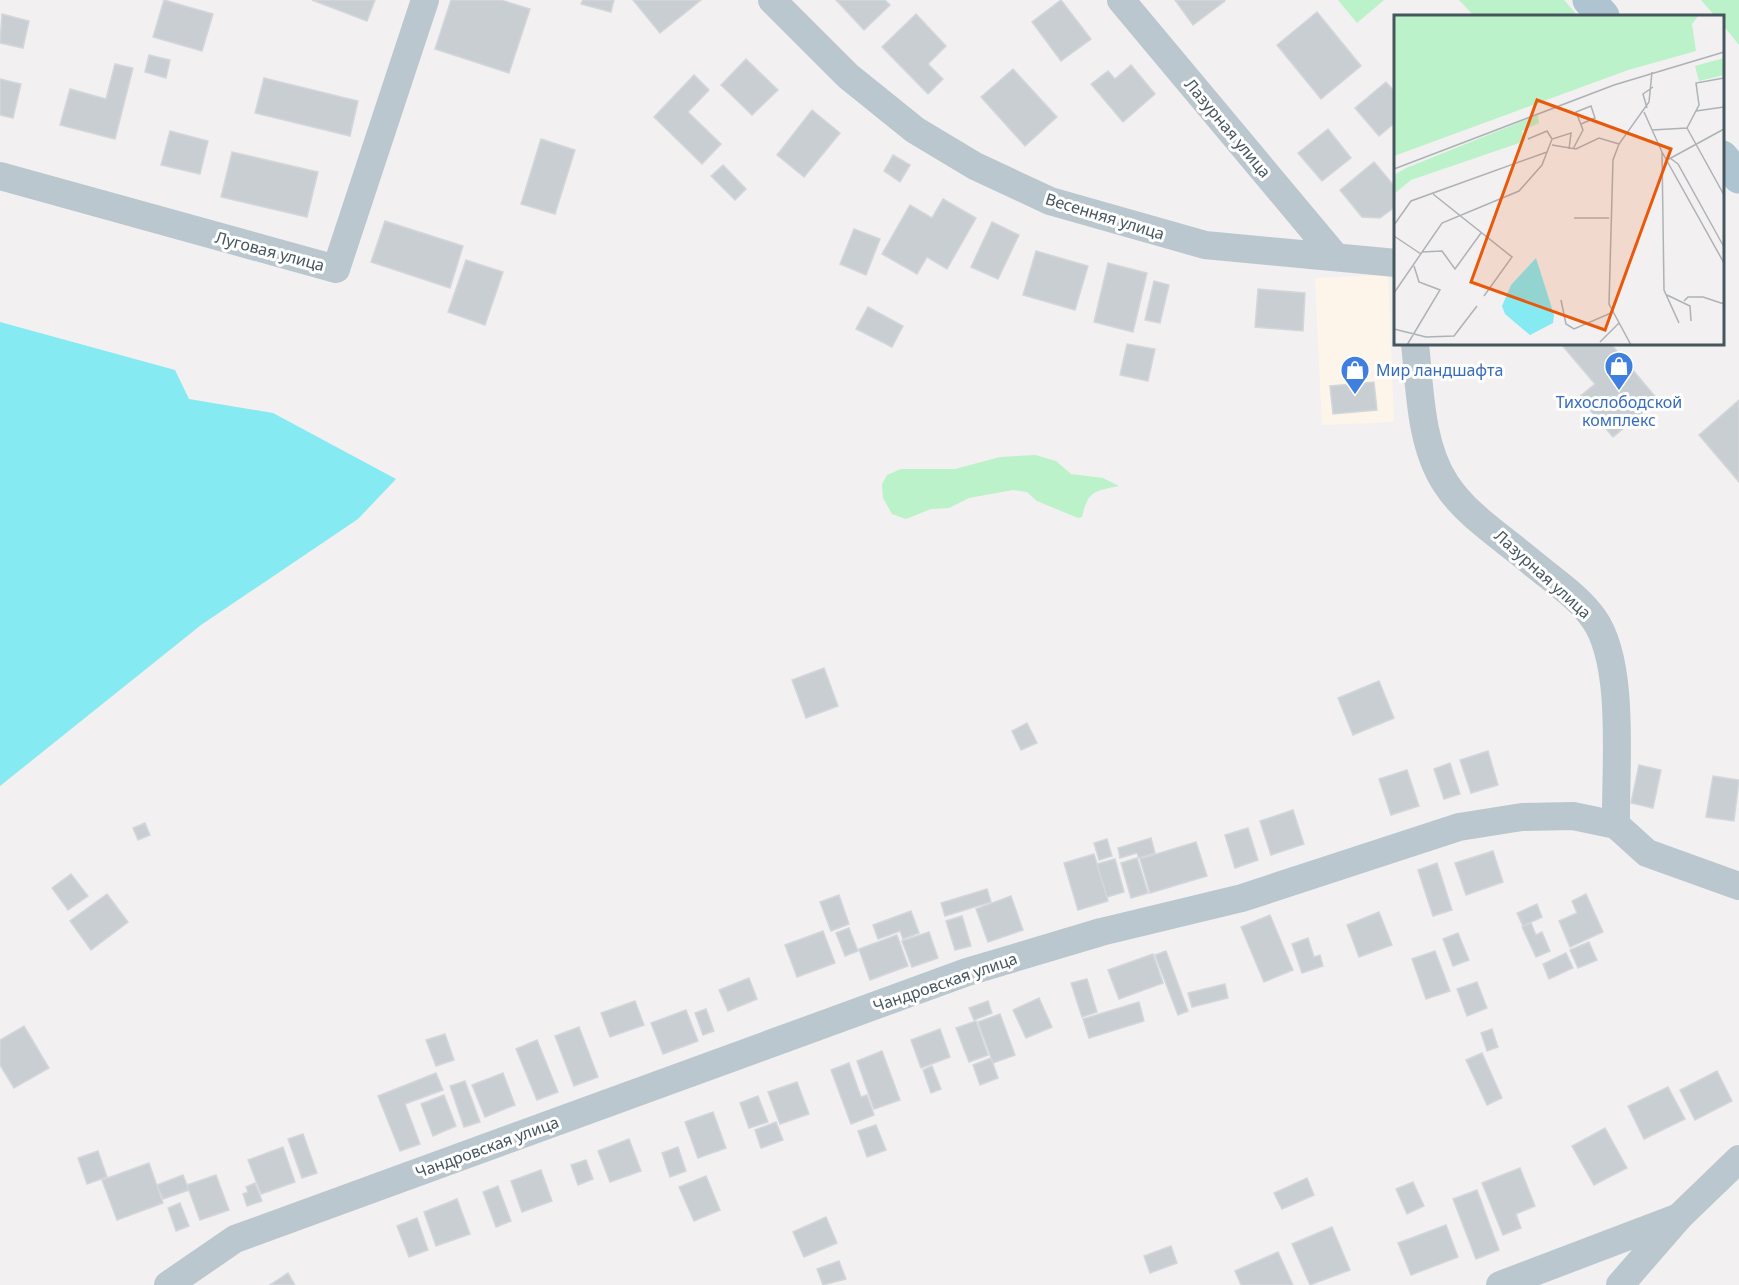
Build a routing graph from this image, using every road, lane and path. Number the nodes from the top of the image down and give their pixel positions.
1 (425, 0) edge
2 (772, 0) edge
3 (1121, 0) edge
4 (1589, 0) edge
5 (1602, 15) edge
6 (1724, 159) edge
7 (0, 176) edge
8 (1739, 177) edge
9 (1335, 256) junction
10 (1394, 263) edge
11 (1415, 345) edge
12 (1616, 825) junction
13 (1739, 886) edge
14 (1739, 1159) edge
15 (1679, 1217) junction
16 (168, 1285) edge
17 (1500, 1285) edge
18 (1620, 1285) edge

1 - 7 street, Луговая улица
2 - 9 street, Весенняя улица
3 - 9 street, Лазурная улица
4 - 5 main road
6 - 8 main road
9 - 10 street, Весенняя улица
11 - 12 street, Лазурная улица
12 - 13 street
12 - 16 street, Чандровская улица
14 - 15 street
15 - 17 street
15 - 18 street

